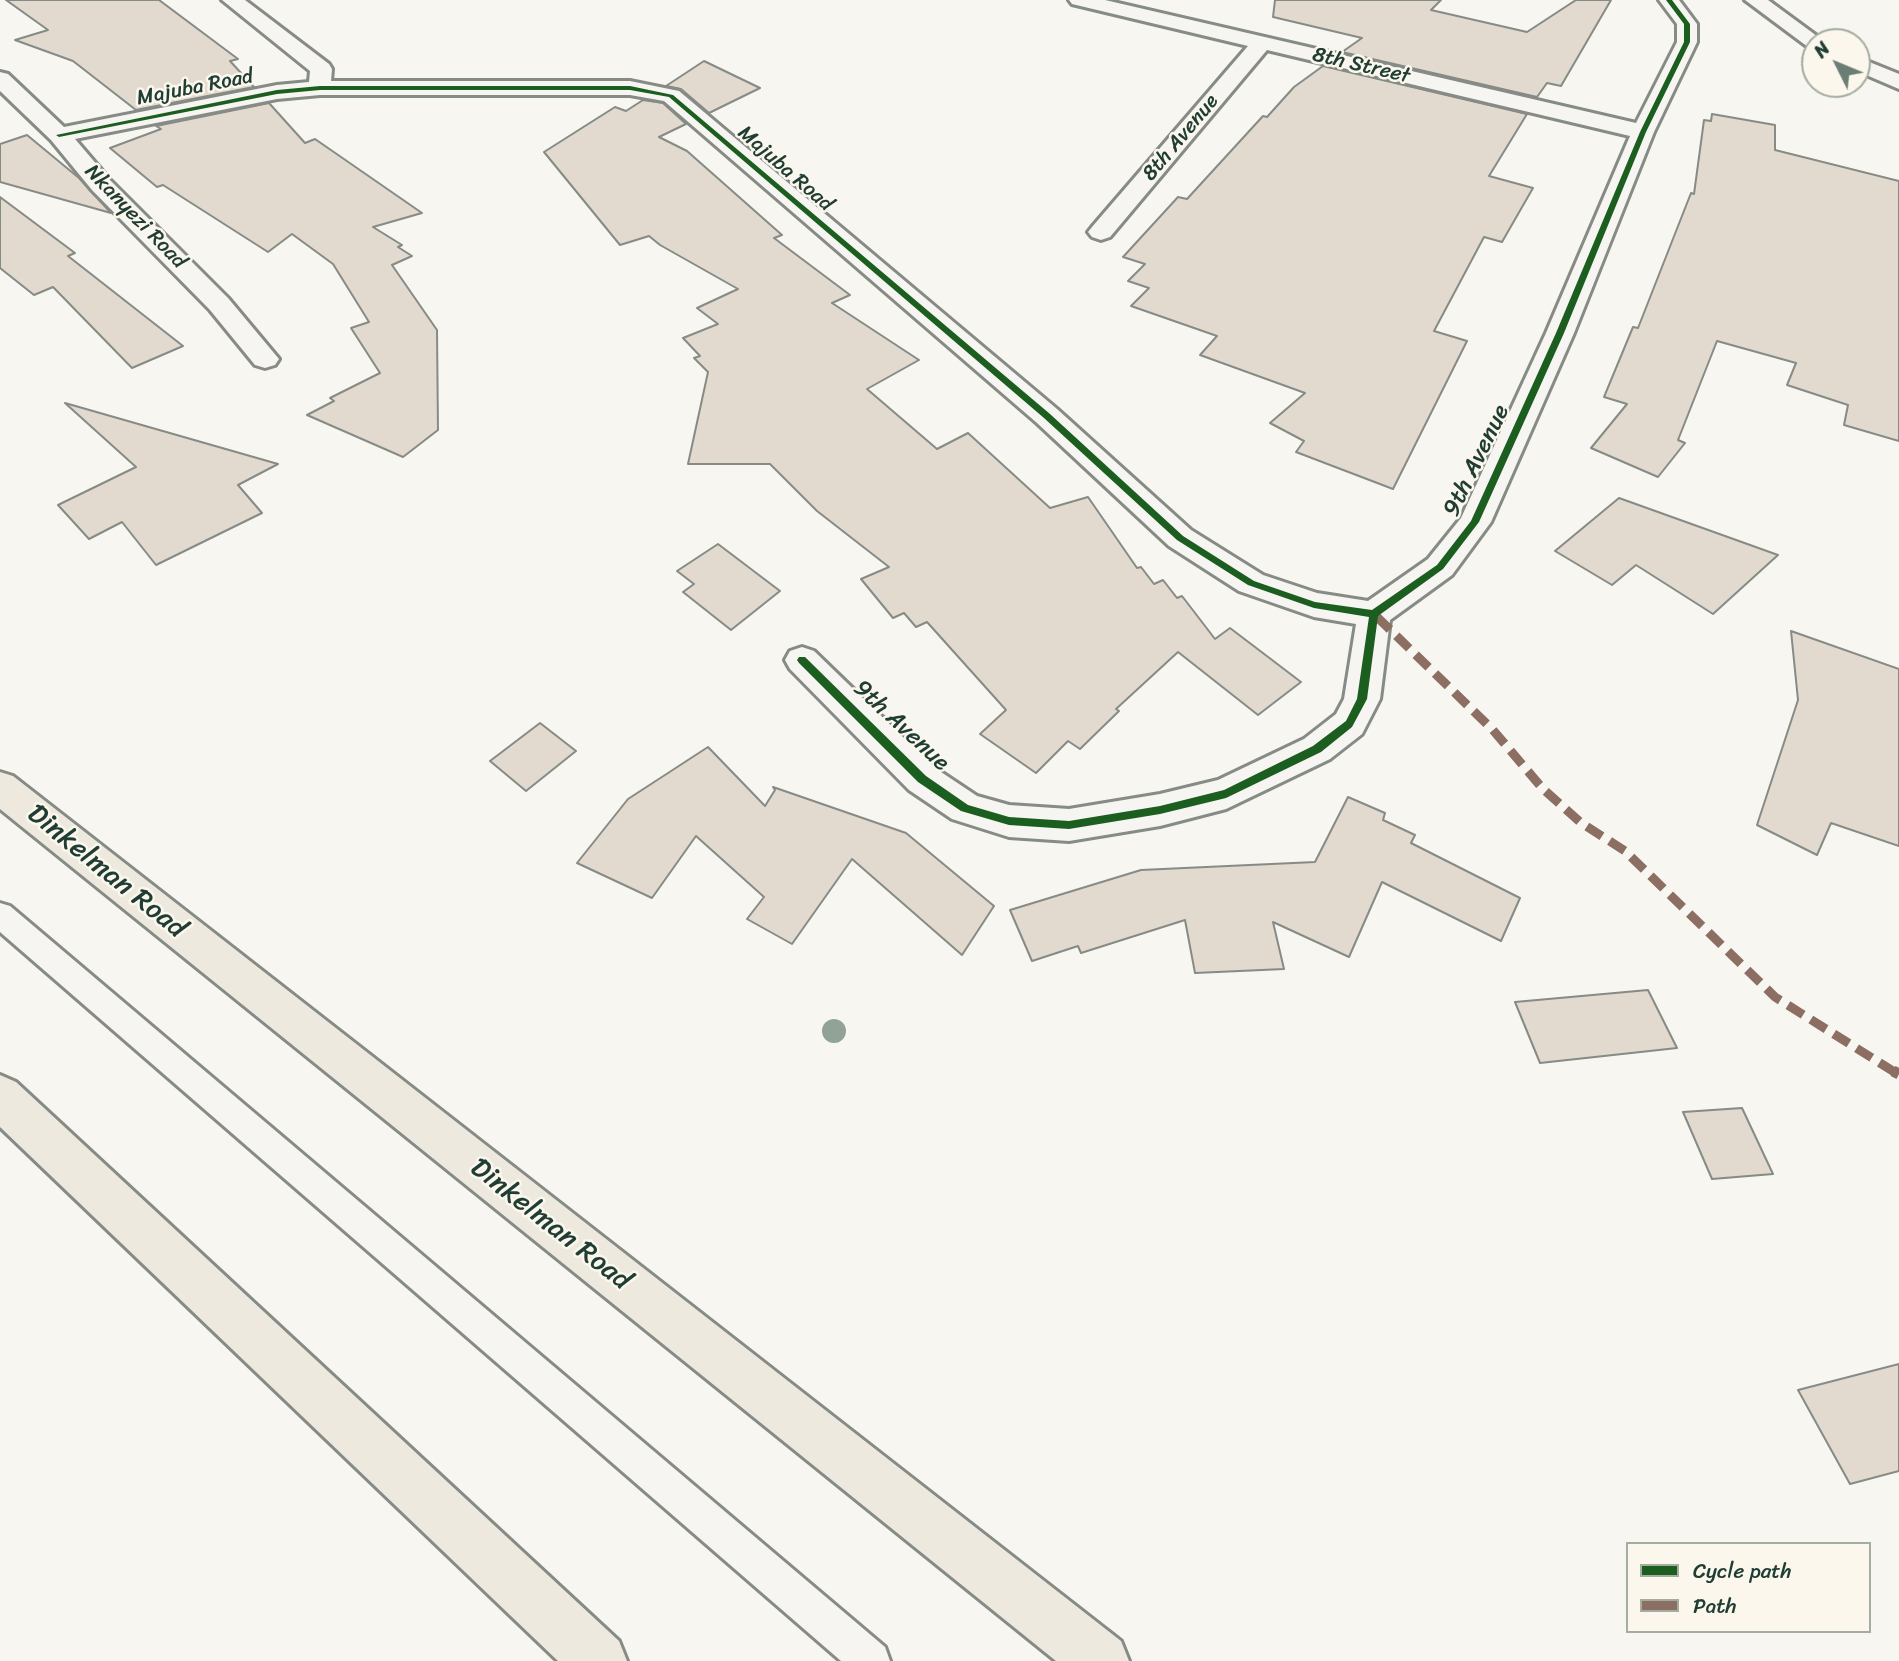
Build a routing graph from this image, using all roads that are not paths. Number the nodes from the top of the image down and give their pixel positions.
1 (232, 0) edge
2 (1079, 0) edge
3 (1669, 0) edge
4 (1755, 0) edge
5 (1801, 33) edge
6 (1261, 44) junction
7 (1871, 69) edge
8 (0, 79) edge
9 (1899, 82) edge
10 (320, 88) junction
11 (1643, 132) junction
12 (60, 135) junction
13 (1101, 232) dead end
14 (265, 359) dead end
15 (1374, 614) junction
16 (802, 660) dead end
17 (0, 787) edge
18 (0, 915) edge
19 (0, 1097) edge
20 (599, 1661) edge
21 (871, 1661) edge
22 (1101, 1661) edge

1 - 10 street
2 - 6 street, 8th Street
3 - 11 street, 9th Avenue
4 - 5 street
6 - 11 street, 8th Street
6 - 13 street, 8th Avenue
7 - 9 street
8 - 12 street, Nkanyezi Road
10 - 12 street, Majuba Road
10 - 15 street, Majuba Road
11 - 15 street, 9th Avenue
12 - 14 street, Nkanyezi Road
15 - 16 street, 9th Avenue
17 - 22 main road, Dinkelman Road
18 - 21 lane
19 - 20 main road

